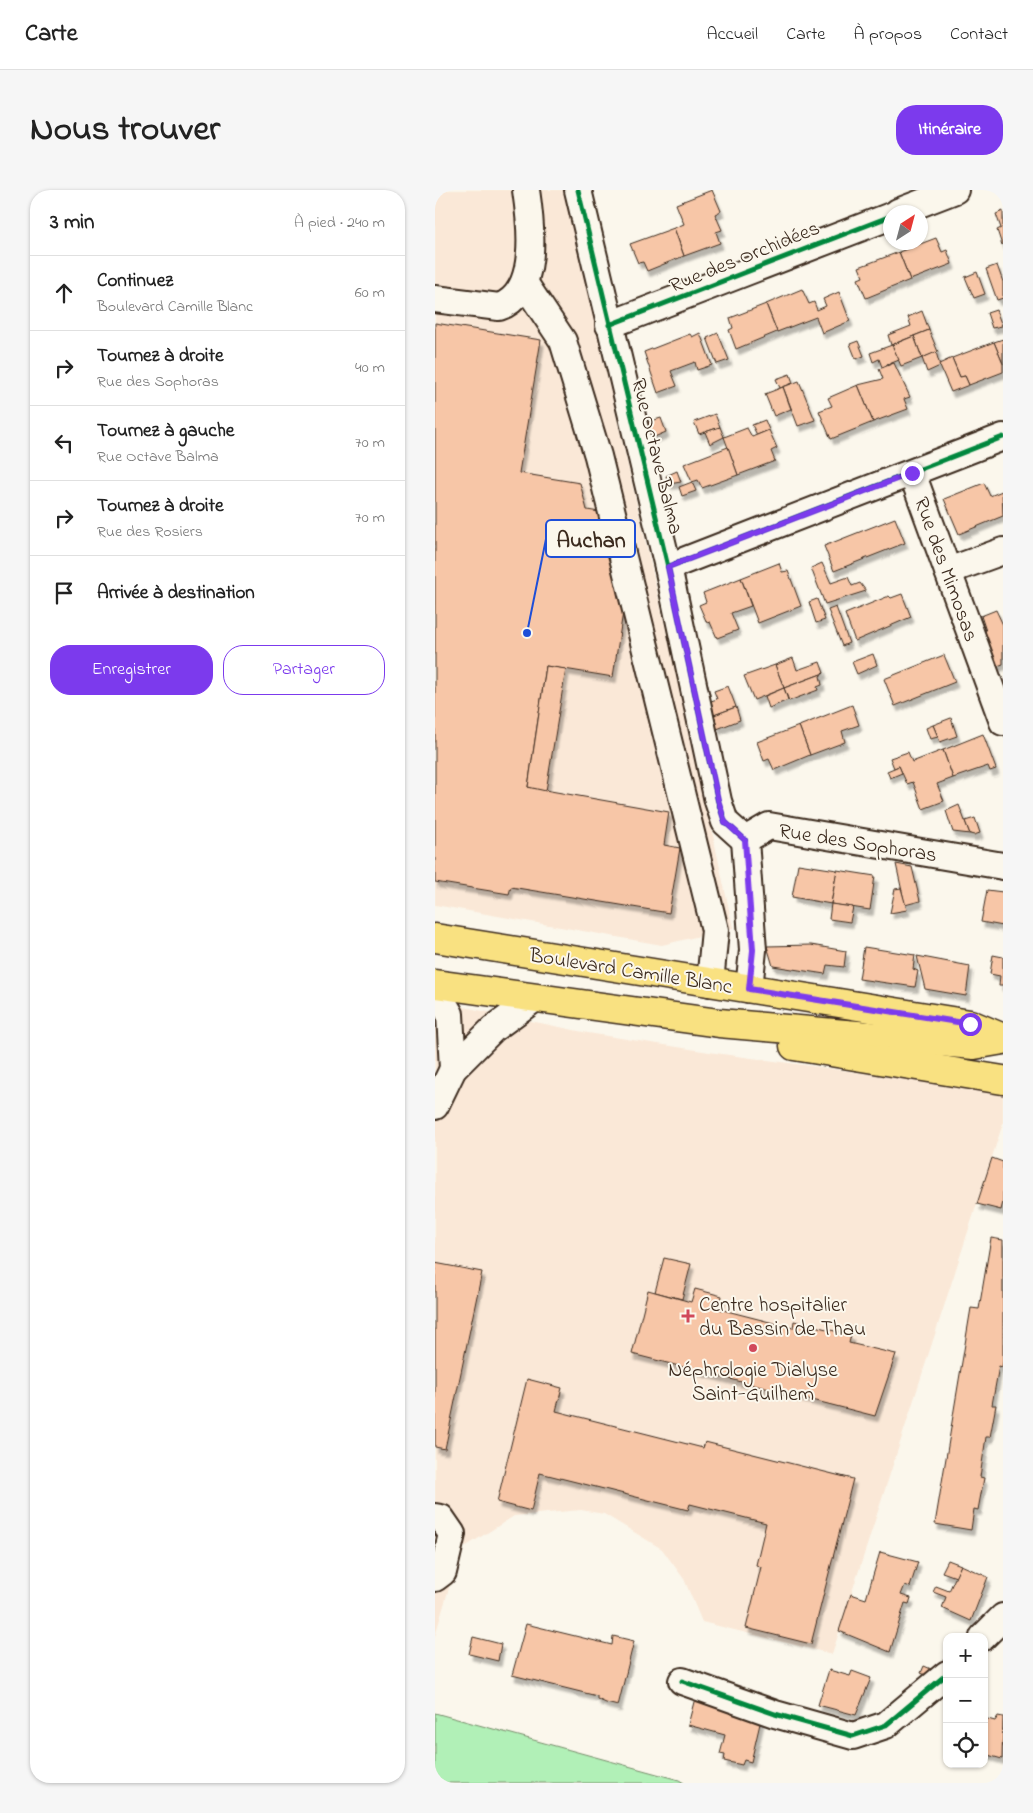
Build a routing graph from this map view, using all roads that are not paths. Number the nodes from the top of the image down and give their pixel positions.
1 (526, 190) edge
2 (578, 190) edge
3 (955, 190) edge
4 (916, 205) edge
5 (883, 219) edge
6 (525, 284) junction
7 (435, 299) edge
8 (609, 325) junction
9 (1003, 437) edge
10 (912, 473) junction
11 (1003, 551) edge
12 (668, 567) junction
13 (948, 571) junction
14 (1003, 722) edge
15 (745, 840) junction
16 (1003, 866) edge
17 (435, 938) edge
18 (710, 983) junction
19 (435, 984) edge
20 (435, 989) edge
21 (749, 989) junction
22 (534, 999) junction
23 (719, 1023) junction
24 (1003, 1039) edge
25 (453, 1069) junction
26 (1003, 1080) edge
27 (435, 1106) edge
28 (435, 1517) edge
29 (435, 1578) edge
30 (1003, 1617) edge
31 (987, 1633) edge
32 (943, 1677) edge
33 (681, 1681) dead end

1 - 6 street
2 - 8 street, Rue Octave Balma
3 - 4 street
5 - 8 street, Rue des Orchidées
6 - 7 street
6 - 18 street
8 - 12 street, Rue Octave Balma
9 - 10 street
10 - 12 street
10 - 13 street, Rue des Mimosas
11 - 13 street
12 - 15 street, Rue Octave Balma
13 - 14 street, Rue des Mimosas
15 - 16 street, Rue des Sophoras
15 - 21 street
17 - 18 main road, Boulevard Camille Blanc
18 - 21 main road, Boulevard Camille Blanc
19 - 22 main road, Boulevard Camille Blanc
20 - 25 street
21 - 24 main road, Boulevard Camille Blanc
22 - 23 main road, Boulevard Camille Blanc
22 - 25 street
23 - 24 main road, Boulevard Camille Blanc
23 - 26 main road
25 - 27 street
28 - 29 street
30 - 31 street
32 - 33 street

